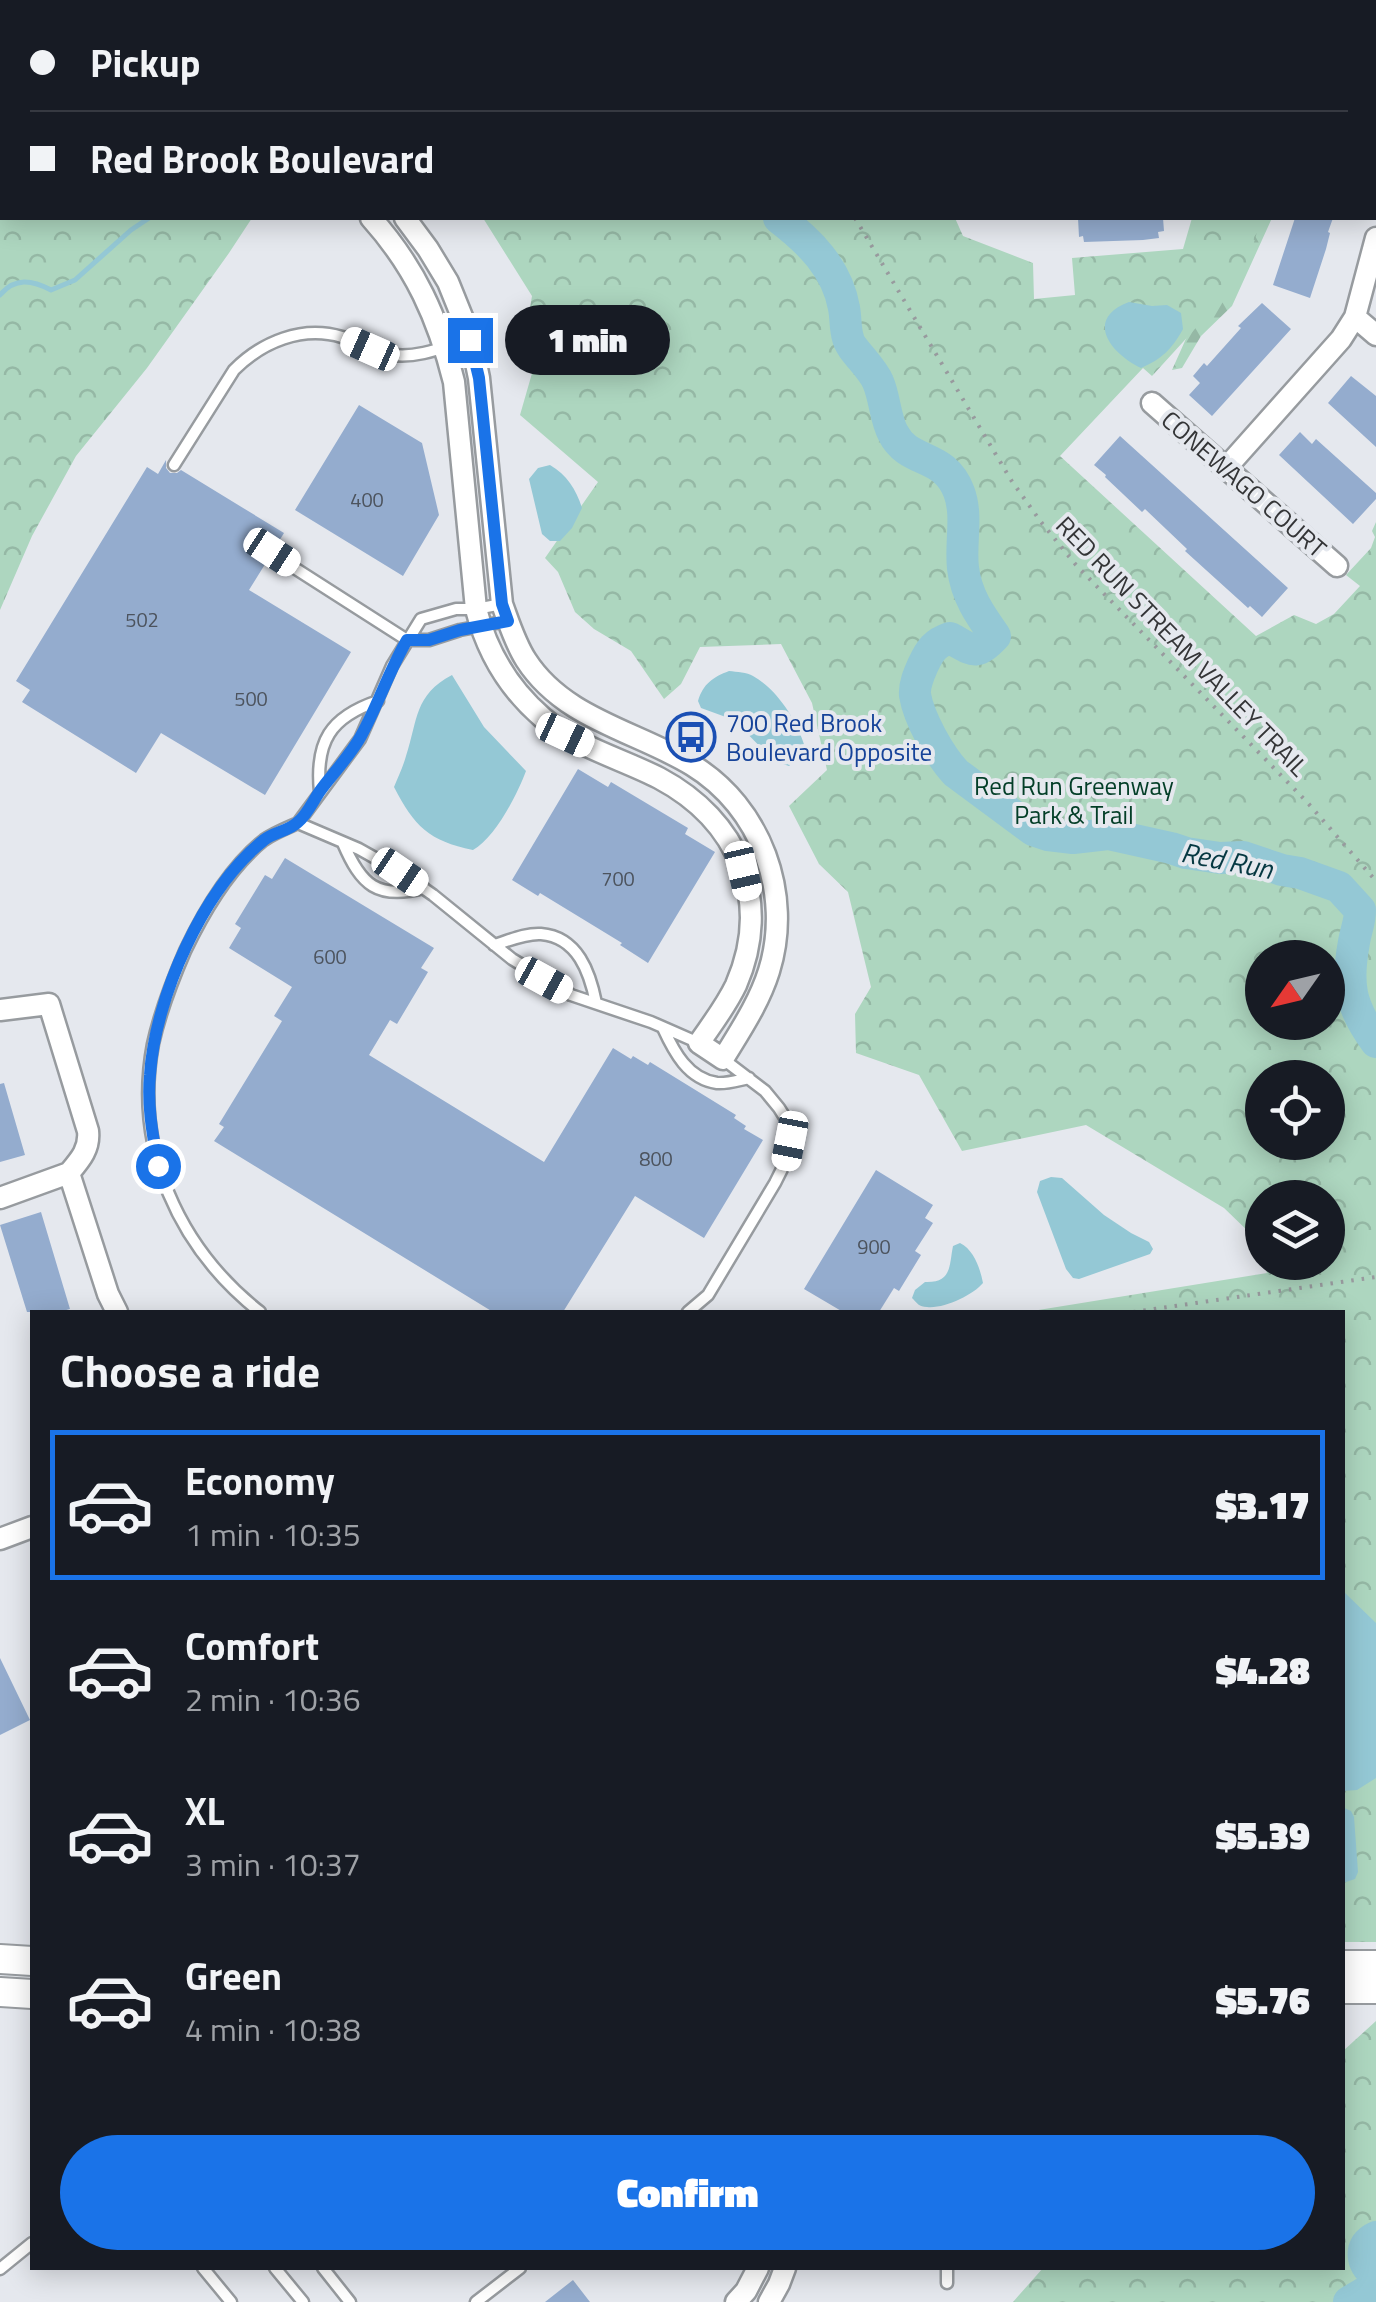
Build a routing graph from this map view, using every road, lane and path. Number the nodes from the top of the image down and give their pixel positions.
1 (372, 220) edge
2 (406, 220) edge
3 (856, 220) edge
4 (1376, 238) edge
5 (1355, 317) junction
6 (1376, 335) edge
7 (470, 340) junction
8 (445, 346) junction
9 (1152, 403) dead end
10 (174, 465) dead end
11 (1226, 468) junction
12 (272, 552) dead end
13 (1337, 566) dead end
14 (505, 612) junction
15 (478, 618) junction
16 (407, 640) junction
17 (378, 701) junction
18 (320, 792) junction
19 (298, 823) junction
20 (342, 842) junction
21 (1376, 881) edge
22 (424, 888) junction
23 (494, 945) junction
24 (596, 1004) junction
25 (0, 1010) edge
26 (663, 1027) junction
27 (698, 1043) junction
28 (723, 1059) junction
29 (749, 1078) junction
30 (69, 1173) junction
31 (0, 1198) edge
32 (1376, 1277) edge
33 (116, 1310) edge
34 (257, 1310) edge
35 (690, 1310) edge
36 (1147, 1310) edge
37 (30, 1528) edge
38 (0, 1539) edge
39 (0, 1960) edge
40 (30, 1960) edge
41 (1345, 1965) edge
42 (1376, 1965) edge
43 (1345, 1989) edge
44 (1376, 1989) edge
45 (0, 1992) edge
46 (30, 1994) edge
47 (30, 2245) edge
48 (0, 2270) edge
49 (205, 2270) edge
50 (277, 2270) edge
51 (325, 2270) edge
52 (517, 2270) edge
53 (757, 2270) edge
54 (784, 2270) edge
55 (947, 2270) edge
56 (947, 2284) dead end
57 (228, 2301) edge
58 (303, 2302) edge
59 (350, 2302) edge
60 (476, 2302) edge
61 (736, 2302) edge
62 (769, 2302) edge

1 - 8 street
2 - 7 street
3 - 21 path, RED RUN STREAM VALLEY TRAIL
4 - 5 street
5 - 6 street
5 - 11 street
7 - 8 lane
7 - 14 street
8 - 10 lane
8 - 15 street
9 - 11 street, CONEWAGO COURT
11 - 13 street, CONEWAGO COURT
12 - 16 lane
14 - 15 lane
14 - 15 lane
14 - 28 street
15 - 16 lane
15 - 16 lane
15 - 27 street
16 - 17 lane
17 - 18 lane
17 - 18 lane
18 - 19 lane
19 - 20 lane
19 - 34 lane
20 - 22 lane
20 - 22 lane
22 - 23 lane
23 - 24 lane
23 - 24 lane
24 - 26 lane
25 - 30 street
26 - 27 lane
26 - 29 lane
27 - 28 street
28 - 29 lane
29 - 35 lane
30 - 31 street
30 - 33 street
32 - 36 path
37 - 38 street
39 - 40 main road
41 - 42 main road
43 - 44 main road
45 - 46 main road
47 - 48 lane
49 - 57 lane
50 - 58 lane
51 - 59 lane
52 - 60 lane
53 - 61 street
54 - 62 street
55 - 56 lane

